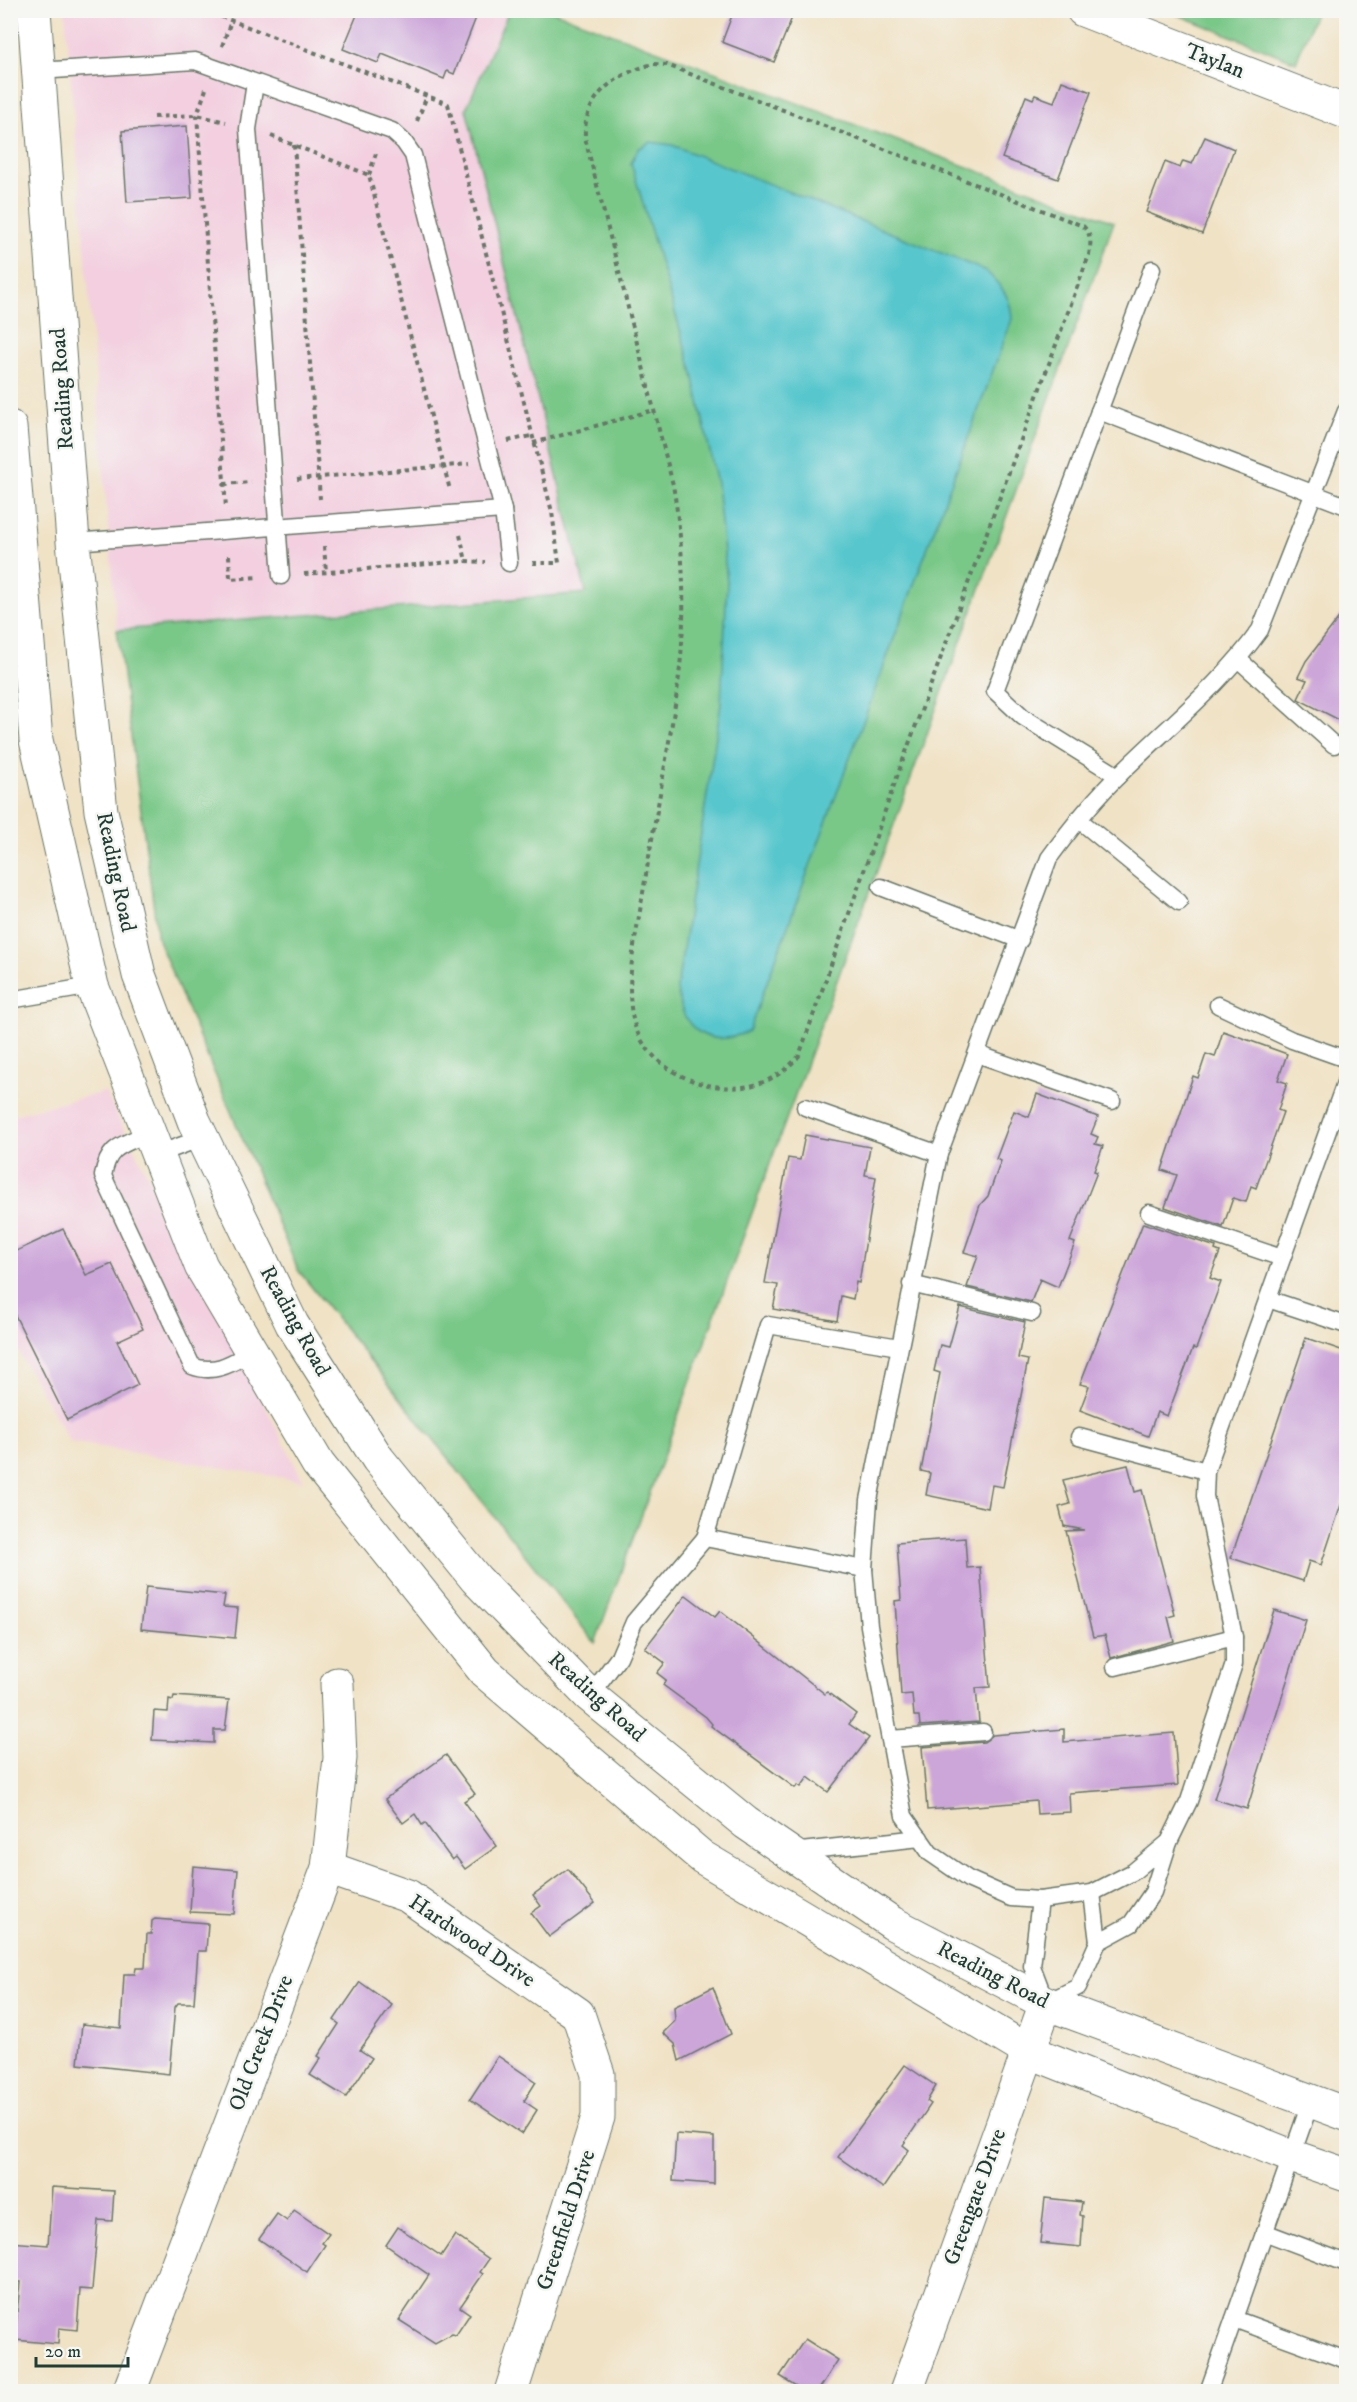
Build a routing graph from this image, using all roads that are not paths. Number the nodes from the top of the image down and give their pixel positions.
1 (34, 10) edge
2 (1083, 10) edge
3 (24, 73) edge
4 (255, 82) junction
5 (1347, 112) edge
6 (1152, 268) dead end
7 (1099, 411) junction
8 (1347, 411) edge
9 (10, 427) edge
10 (1314, 493) junction
11 (1347, 506) edge
12 (503, 510) junction
13 (277, 526) junction
14 (73, 542) junction
15 (21, 546) junction
16 (509, 563) road end
17 (281, 576) road end
18 (1239, 660) junction
19 (1334, 745) dead end
20 (1118, 776) junction
21 (1078, 819) junction
22 (881, 887) dead end
23 (1179, 902) dead end
24 (1020, 940) junction
25 (92, 986) junction
26 (10, 1000) edge
27 (1218, 1005) dead end
28 (977, 1054) junction
29 (1347, 1059) edge
30 (1344, 1091) edge
31 (1112, 1101) dead end
32 (805, 1107) dead end
33 (202, 1138) junction
34 (154, 1144) junction
35 (939, 1154) junction
36 (1149, 1213) dead end
37 (1282, 1258) junction
38 (911, 1284) junction
39 (1268, 1299) junction
40 (1032, 1313) dead end
41 (1347, 1325) edge
42 (899, 1347) junction
43 (252, 1352) junction
44 (1079, 1437) dead end
45 (1206, 1471) junction
46 (705, 1538) junction
47 (864, 1569) junction
48 (1234, 1637) junction
49 (1115, 1667) dead end
50 (337, 1684) dead end
51 (590, 1696) junction
52 (983, 1732) dead end
53 (890, 1739) junction
54 (920, 1838) junction
55 (1168, 1842) junction
56 (785, 1853) junction
57 (328, 1868) junction
58 (1092, 1893) junction
59 (1040, 1900) junction
60 (1098, 1942) junction
61 (1046, 2003) junction
62 (589, 2047) joint
63 (1028, 2051) junction
64 (1311, 2101) junction
65 (1347, 2114) edge
66 (1291, 2156) junction
67 (1347, 2175) edge
68 (1264, 2232) junction
69 (1347, 2263) edge
70 (1234, 2319) junction
71 (1347, 2360) edge
72 (129, 2391) edge
73 (511, 2391) edge
74 (906, 2391) edge
75 (1208, 2391) edge

1 - 3 main road, Reading Road
2 - 5 main road, Taylan
3 - 4 lane
3 - 14 main road, Reading Road
4 - 12 lane
4 - 13 lane
6 - 7 lane
7 - 10 lane
7 - 20 lane
8 - 10 lane
9 - 15 main road, Reading Road
10 - 11 lane
10 - 18 lane
12 - 13 lane
12 - 16 lane
13 - 14 lane
13 - 17 lane
14 - 15 main road
14 - 33 main road, Reading Road
15 - 25 main road, Reading Road
18 - 19 lane
18 - 20 lane
20 - 21 lane
21 - 23 lane
21 - 24 lane
22 - 24 lane
24 - 28 lane
25 - 26 lane
25 - 34 main road, Reading Road
27 - 29 lane
28 - 31 lane
28 - 35 lane
30 - 37 lane
32 - 35 lane
33 - 34 lane
33 - 51 main road, Reading Road
34 - 43 main road, Reading Road
34 - 43 lane
35 - 38 lane
36 - 37 lane
37 - 39 lane
38 - 40 lane
38 - 42 lane
39 - 41 lane
39 - 45 lane
42 - 46 lane
42 - 47 lane
43 - 63 main road, Reading Road
44 - 45 lane
45 - 48 lane
46 - 47 lane
46 - 51 lane
47 - 53 lane
48 - 49 lane
48 - 55 lane
50 - 57 main road, Old Creek Drive
51 - 56 main road, Reading Road
52 - 53 lane
53 - 54 lane
54 - 56 lane
54 - 59 lane
55 - 58 lane
55 - 60 lane
56 - 61 main road, Reading Road
57 - 62 main road, Hardwood Drive
57 - 72 main road, Old Creek Drive
58 - 59 lane
58 - 60 lane
59 - 61 lane
60 - 61 lane
61 - 63 main road, Greengate Drive
61 - 64 main road, Reading Road
62 - 73 main road, Greenfield Drive
63 - 66 main road, Reading Road
63 - 74 main road, Greengate Drive
64 - 65 main road, Reading Road
64 - 66 lane
66 - 67 main road, Reading Road
66 - 68 lane
68 - 69 lane
68 - 70 lane
70 - 71 lane
70 - 75 lane

